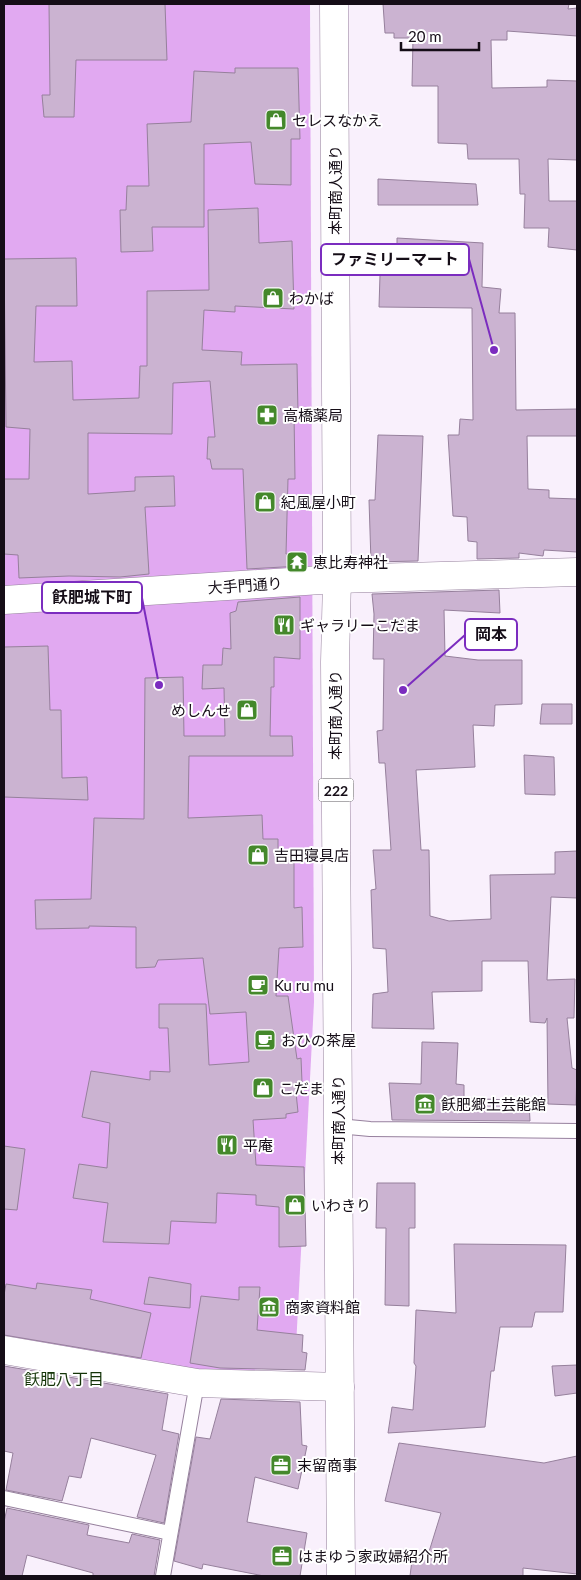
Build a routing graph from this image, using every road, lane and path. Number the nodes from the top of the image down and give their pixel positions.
1 (334, 4) edge
2 (577, 572) edge
3 (337, 579) junction
4 (4, 600) edge
5 (338, 1126) junction
6 (577, 1131) edge
7 (4, 1350) edge
8 (197, 1383) junction
9 (340, 1387) junction
10 (4, 1498) edge
11 (170, 1533) junction
12 (163, 1576) edge
13 (341, 1576) edge

1 - 3 main road, 本町商人通り / 222
2 - 3 main road, 大手門通り
3 - 4 main road, 大手門通り
3 - 5 main road, 本町商人通り / 222
5 - 6 lane
5 - 9 main road, 本町商人通り / 222
7 - 8 main road
8 - 9 main road
8 - 11 lane
9 - 13 main road, 本町商人通り / 222
10 - 11 lane
11 - 12 lane

